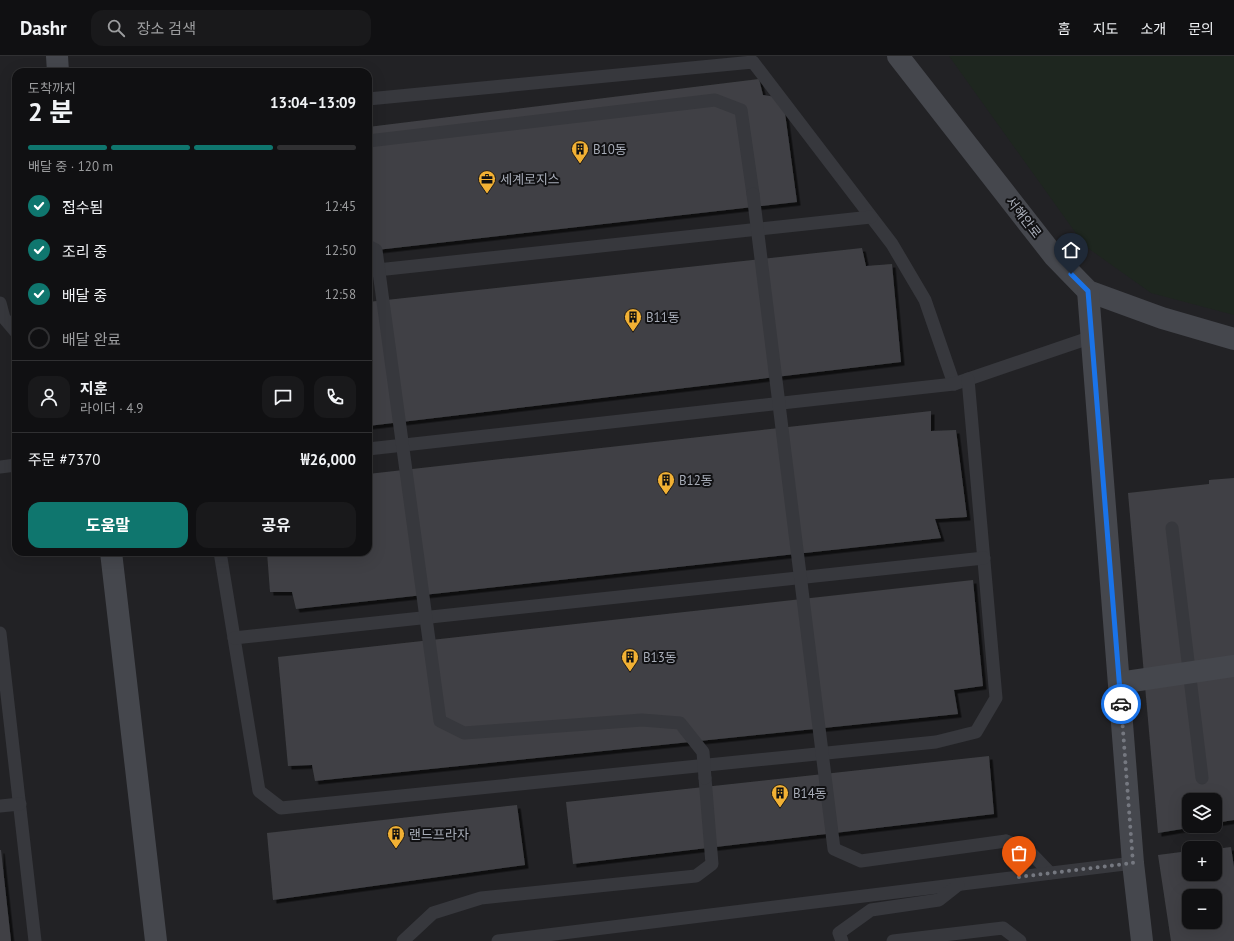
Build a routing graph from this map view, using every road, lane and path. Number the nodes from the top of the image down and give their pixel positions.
1 (57, 56) edge
2 (898, 56) edge
3 (58, 68) edge
4 (372, 99) edge
5 (372, 142) edge
6 (871, 217) junction
7 (372, 248) edge
8 (372, 271) edge
9 (1088, 291) junction
10 (0, 303) edge
11 (12, 327) edge
12 (1092, 337) junction
13 (1234, 338) edge
14 (968, 379) junction
15 (954, 384) junction
16 (372, 449) edge
17 (12, 466) edge
18 (0, 467) edge
19 (1172, 528) dead end
20 (111, 556) edge
21 (221, 556) edge
22 (984, 558) junction
23 (0, 636) edge
24 (234, 638) junction
25 (1234, 666) edge
26 (1189, 673) junction
27 (1119, 683) junction
28 (1202, 778) dead end
29 (20, 804) junction
30 (0, 806) edge
31 (1133, 863) junction
32 (1050, 873) junction
33 (958, 884) junction
34 (35, 941) edge
35 (156, 941) edge
36 (403, 941) edge
37 (498, 941) edge
38 (842, 941) edge
39 (893, 941) edge
40 (1020, 941) edge
41 (1142, 941) edge

1 - 3 street
2 - 9 street, 서해안로
4 - 6 lane
5 - 32 lane, bridge
6 - 8 lane
6 - 15 lane
7 - 36 lane, bridge
9 - 12 street
9 - 13 street, 서해안로
10 - 11 lane
12 - 14 lane
12 - 27 street
14 - 15 lane
14 - 22 lane
15 - 16 lane
17 - 18 lane
19 - 26 lane
20 - 35 street
21 - 24 lane
22 - 24 lane
22 - 24 lane
23 - 29 lane
25 - 26 street
26 - 27 street
26 - 28 lane
27 - 31 street
29 - 30 lane
29 - 34 lane
31 - 32 lane
31 - 41 street
32 - 33 lane
33 - 37 lane
33 - 38 lane
39 - 40 lane

